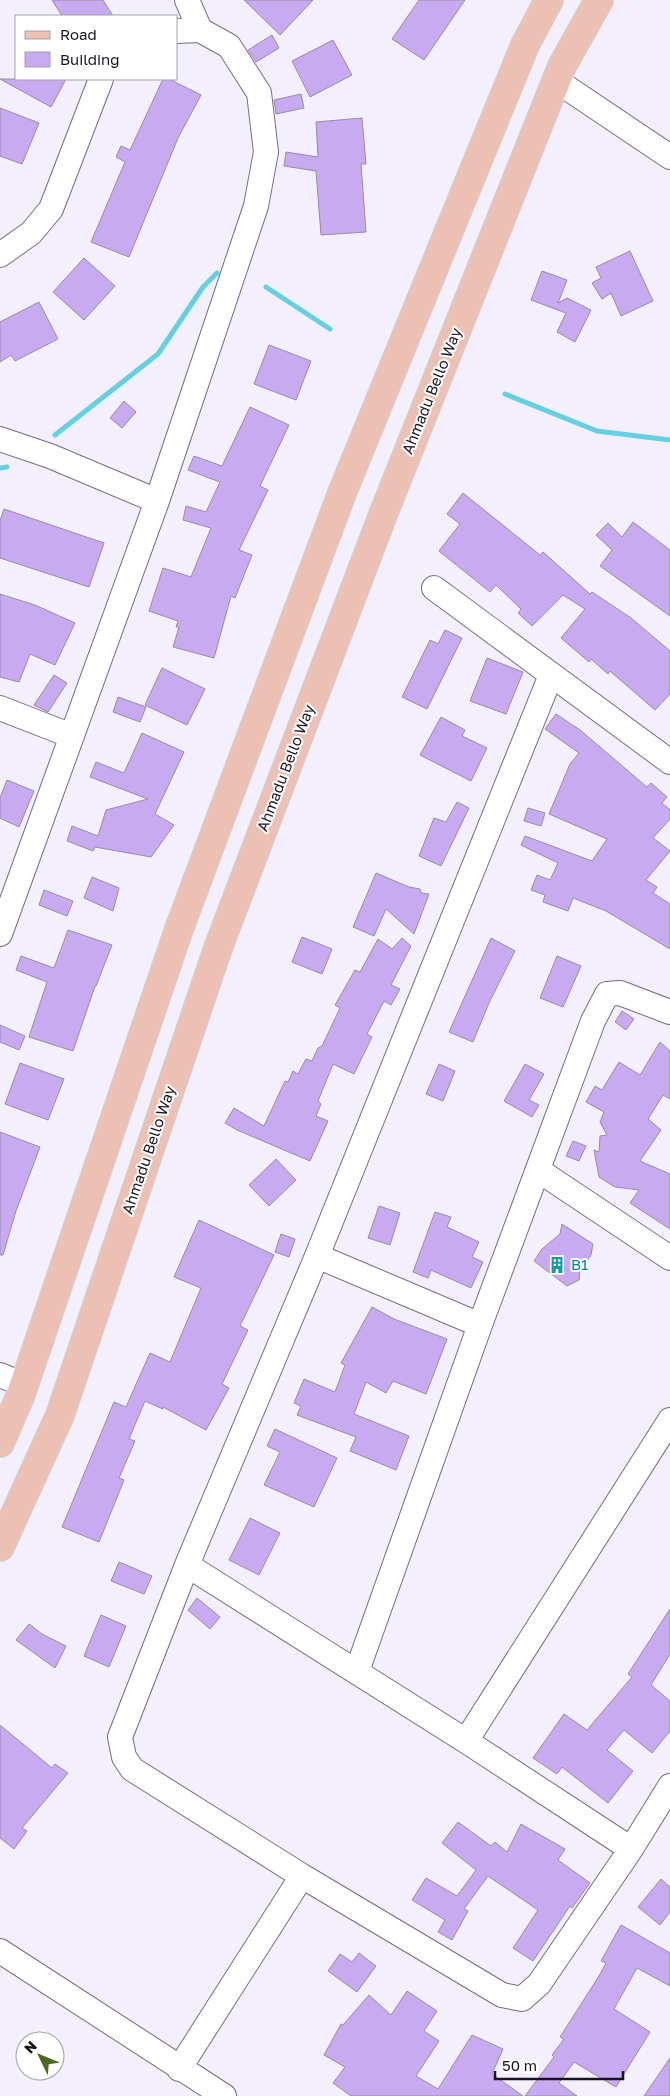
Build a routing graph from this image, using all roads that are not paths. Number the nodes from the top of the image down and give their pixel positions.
1 (187, 0) edge
2 (549, 0) edge
3 (599, 0) edge
4 (200, 30) junction
5 (178, 31) edge
6 (101, 80) edge
7 (557, 81) junction
8 (670, 157) edge
9 (0, 255) edge
10 (0, 438) edge
11 (158, 501) junction
12 (434, 588) dead end
13 (551, 675) junction
14 (0, 708) edge
15 (72, 736) junction
16 (670, 762) edge
17 (0, 934) edge
18 (670, 1012) edge
19 (538, 1170) junction
20 (317, 1256) junction
21 (670, 1258) edge
22 (480, 1326) junction
23 (0, 1374) edge
24 (24, 1385) junction
25 (670, 1420) edge
26 (4, 1425) edge
27 (0, 1547) edge
28 (187, 1565) junction
29 (357, 1671) junction
30 (466, 1741) junction
31 (670, 1786) edge
32 (631, 1849) junction
33 (302, 1876) junction
34 (0, 1951) edge
35 (179, 2069) junction
36 (224, 2096) edge

1 - 4 street
2 - 24 main road
3 - 7 main road, Ahmadu Bello Way
4 - 5 street
4 - 11 street
6 - 9 street
7 - 8 street
7 - 27 main road, Ahmadu Bello Way
10 - 11 street
11 - 15 street
12 - 13 street
13 - 16 street
13 - 20 street
14 - 15 street
15 - 17 street
18 - 19 street
19 - 21 street
19 - 22 street
20 - 22 street
20 - 28 street
22 - 29 street
23 - 24 street
24 - 26 main road
25 - 30 street
28 - 29 street
28 - 33 street
29 - 30 street
30 - 32 street
31 - 32 street
32 - 33 street
33 - 35 street
34 - 35 street
35 - 36 street

